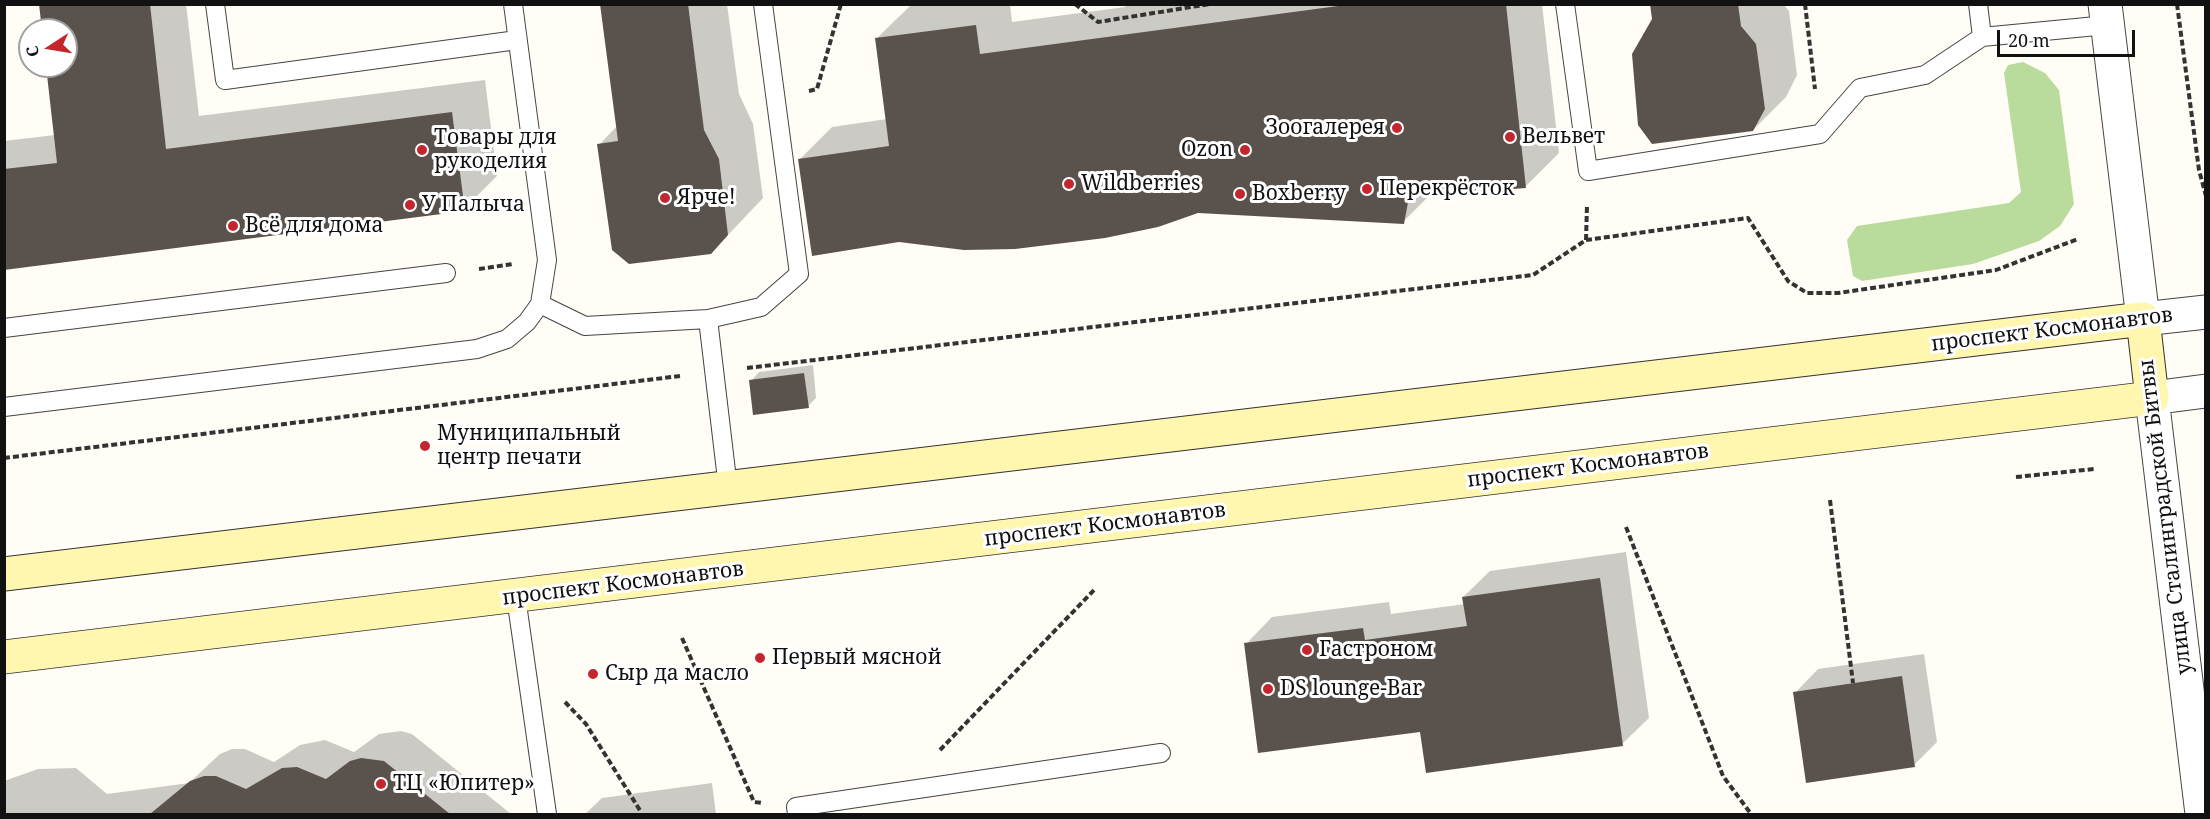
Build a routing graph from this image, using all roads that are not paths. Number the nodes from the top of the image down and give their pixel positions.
1 (215, 4) edge
2 (513, 4) edge
3 (764, 4) edge
4 (1565, 4) edge
5 (1978, 4) edge
6 (2106, 15) edge
7 (1982, 37) junction
8 (518, 40) junction
9 (446, 273) dead end
10 (540, 304) junction
11 (2205, 312) edge
12 (2143, 318) junction
13 (708, 319) junction
14 (4, 328) edge
15 (2205, 391) edge
16 (2152, 398) junction
17 (4, 407) edge
18 (728, 488) junction
19 (4, 574) edge
20 (516, 597) junction
21 (4, 657) edge
22 (2197, 706) edge
23 (1161, 753) dead end
24 (796, 811) edge
25 (547, 814) edge
26 (2202, 814) edge

1 - 8 lane
2 - 8 lane
3 - 13 lane
4 - 7 lane
5 - 7 lane
6 - 7 lane
6 - 12 street, улица Сталинградской Битвы
8 - 10 lane
9 - 14 lane
10 - 13 lane
10 - 17 lane
11 - 12 street, проспект Космонавтов
12 - 16 street, улица Сталинградской Битвы
12 - 18 street, проспект Космонавтов
13 - 18 lane
15 - 16 street, проспект Космонавтов
16 - 20 street, проспект Космонавтов
16 - 22 street, улица Сталинградской Битвы
18 - 19 street, проспект Космонавтов
20 - 21 street, проспект Космонавтов
20 - 25 lane
22 - 26 street, улица Сталинградской Битвы
23 - 24 lane

